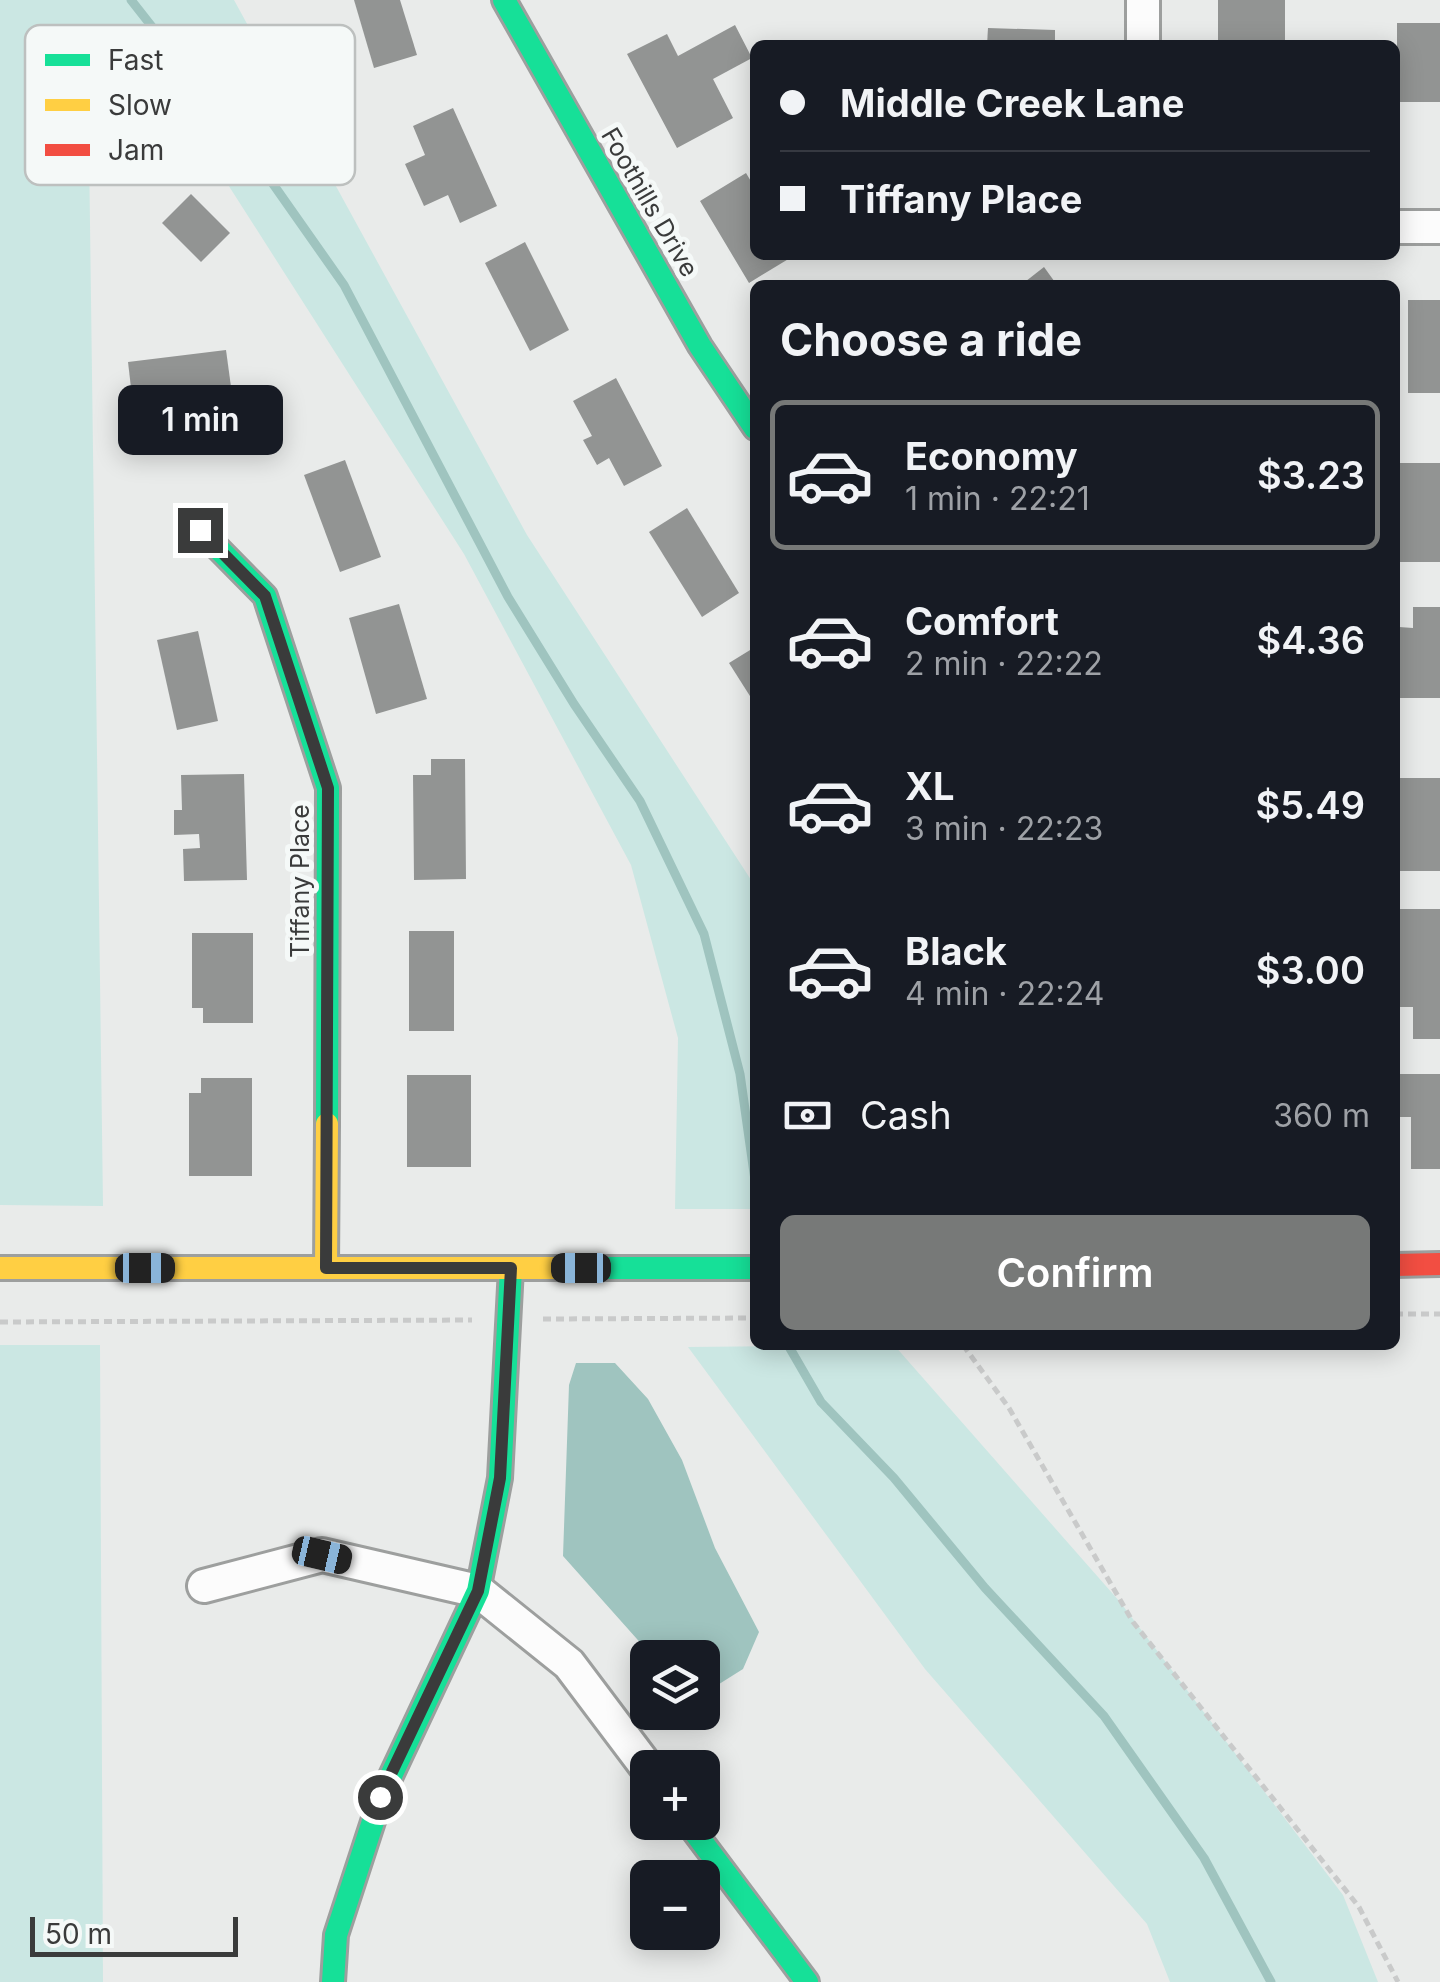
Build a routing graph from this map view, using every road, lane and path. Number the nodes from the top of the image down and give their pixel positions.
1 (504, 0) edge
2 (1144, 0) edge
3 (1143, 40) edge
4 (1400, 227) edge
5 (1440, 227) edge
6 (750, 421) edge
7 (200, 530) dead end
8 (1440, 1264) edge
9 (1400, 1265) edge
10 (0, 1268) edge
11 (326, 1268) junction
12 (511, 1268) junction
13 (750, 1268) edge
14 (1400, 1314) edge
15 (1440, 1314) edge
16 (750, 1318) edge
17 (508, 1319) junction
18 (0, 1322) edge
19 (967, 1350) edge
20 (204, 1586) dead end
21 (478, 1591) junction
22 (634, 1750) edge
23 (701, 1840) edge
24 (334, 1982) edge
25 (807, 1982) edge
26 (1398, 1982) edge

1 - 6 street, Foothills Drive
2 - 3 street
4 - 5 street
7 - 11 street, Tiffany Place
8 - 9 street
10 - 11 street
11 - 12 street
12 - 13 street
12 - 17 street
14 - 15 path
16 - 17 path
17 - 18 path
17 - 21 street
19 - 26 path
20 - 21 street
21 - 22 street
21 - 24 street
23 - 25 street

